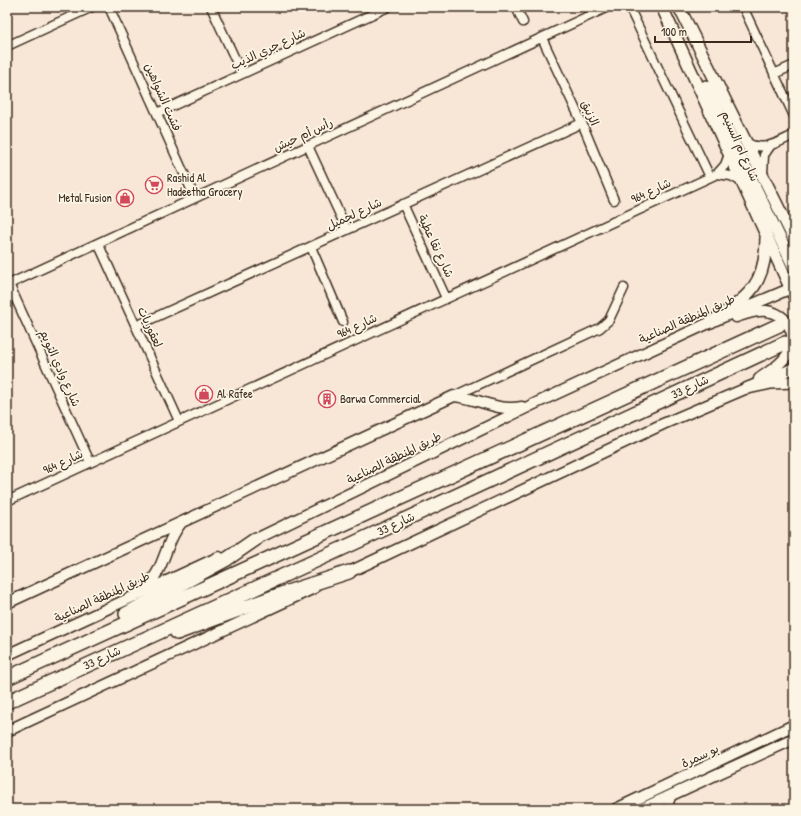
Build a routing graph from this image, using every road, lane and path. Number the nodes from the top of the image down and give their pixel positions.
1 (92, 7) edge
2 (109, 7) edge
3 (211, 7) edge
4 (388, 7) edge
5 (516, 7) edge
6 (608, 7) edge
7 (629, 7) edge
8 (662, 7) edge
9 (679, 7) edge
10 (743, 7) edge
11 (523, 22) dead end
12 (542, 38) junction
13 (7, 46) edge
14 (686, 56) junction
15 (794, 65) edge
16 (242, 74) junction
17 (774, 74) junction
18 (156, 113) junction
19 (794, 116) edge
20 (582, 123) junction
21 (794, 135) edge
22 (747, 143) junction
23 (771, 145) junction
24 (308, 146) junction
25 (729, 154) junction
26 (714, 175) junction
27 (763, 176) junction
28 (742, 182) junction
29 (195, 198) junction
30 (614, 200) dead end
31 (403, 204) junction
32 (782, 216) junction
33 (794, 228) edge
34 (347, 230) junction
35 (766, 234) junction
36 (794, 239) edge
37 (98, 243) junction
38 (311, 247) junction
39 (794, 267) edge
40 (8, 284) edge
41 (624, 288) dead end
42 (793, 290) edge
43 (446, 298) junction
44 (343, 322) dead end
45 (711, 322) junction
46 (778, 325) dead end
47 (136, 326) junction
48 (785, 342) dead end
49 (794, 368) edge
50 (794, 382) edge
51 (748, 388) junction
52 (454, 396) junction
53 (532, 406) junction
54 (179, 421) junction
55 (90, 462) junction
56 (7, 501) edge
57 (184, 520) junction
58 (256, 540) junction
59 (349, 572) junction
60 (7, 603) edge
61 (119, 604) junction
62 (72, 648) junction
63 (114, 652) junction
64 (7, 655) edge
65 (7, 678) edge
66 (7, 702) edge
67 (794, 725) edge
68 (7, 731) edge
69 (794, 739) edge
70 (672, 794) junction
71 (647, 808) edge
72 (616, 809) edge
73 (668, 809) edge

1 - 13 street
2 - 18 street, فشت الشواهين
3 - 16 street
4 - 16 street, شارع جري الذيب
5 - 11 street
6 - 12 street, رأس أم حيش
7 - 26 street
8 - 14 main road, شارع ام السنيم
9 - 22 main road, شارع ام السنيم
10 - 17 street
12 - 20 street, الزنبق
12 - 24 street, رأس أم حيش
14 - 25 main road, شارع ام السنيم
14 - 39 main road
15 - 17 street
16 - 18 street, شارع جري الذيب
17 - 19 street
18 - 29 street, فشت الشواهين
20 - 30 street, الزنبق
20 - 31 street, شارع لجميل
21 - 23 street
22 - 23 street
22 - 27 main road, شارع ام السنيم
23 - 27 street
24 - 29 street, رأس أم حيش
24 - 34 street
25 - 26 street
25 - 28 main road, شارع ام السنيم
26 - 28 street
26 - 43 street, شارع 964
27 - 32 main road, شارع ام السنيم
28 - 35 main road, شارع ام السنيم
29 - 37 street, رأس أم حيش
31 - 34 street, شارع لجميل
31 - 43 street, شارع نقا عطية
32 - 33 main road
32 - 36 main road, شارع ام السنيم
34 - 38 street, شارع لجميل
35 - 42 main road, شارع ام السنيم
35 - 45 main road
37 - 40 street, رأس أم حيش
37 - 47 street, لعقوريات
38 - 44 street
38 - 47 street, شارع لجميل
40 - 55 street, شارع وادي التويم
41 - 52 street
42 - 45 street, طريق المنطقة الصناعية
43 - 54 street, شارع 964
45 - 51 street
45 - 53 street, طريق المنطقة الصناعية
46 - 62 highway, شارع 33
47 - 54 street, لعقوريات
48 - 63 highway, شارع 33
49 - 51 street, شارع 33
50 - 51 main road
51 - 59 street, شارع 33
52 - 53 street
52 - 57 street
53 - 58 street, طريق المنطقة الصناعية
54 - 55 street, شارع 964
55 - 56 street, شارع 964
57 - 60 street
57 - 61 street
58 - 61 street, طريق المنطقة الصناعية
58 - 62 highway
59 - 63 highway
59 - 68 street
61 - 64 street, طريق المنطقة الصناعية
62 - 65 highway, شارع 33
63 - 66 highway, شارع 33
67 - 72 street, بو سمرة
69 - 70 street, بو سمرة
70 - 71 street, بو سمرة
70 - 73 street

